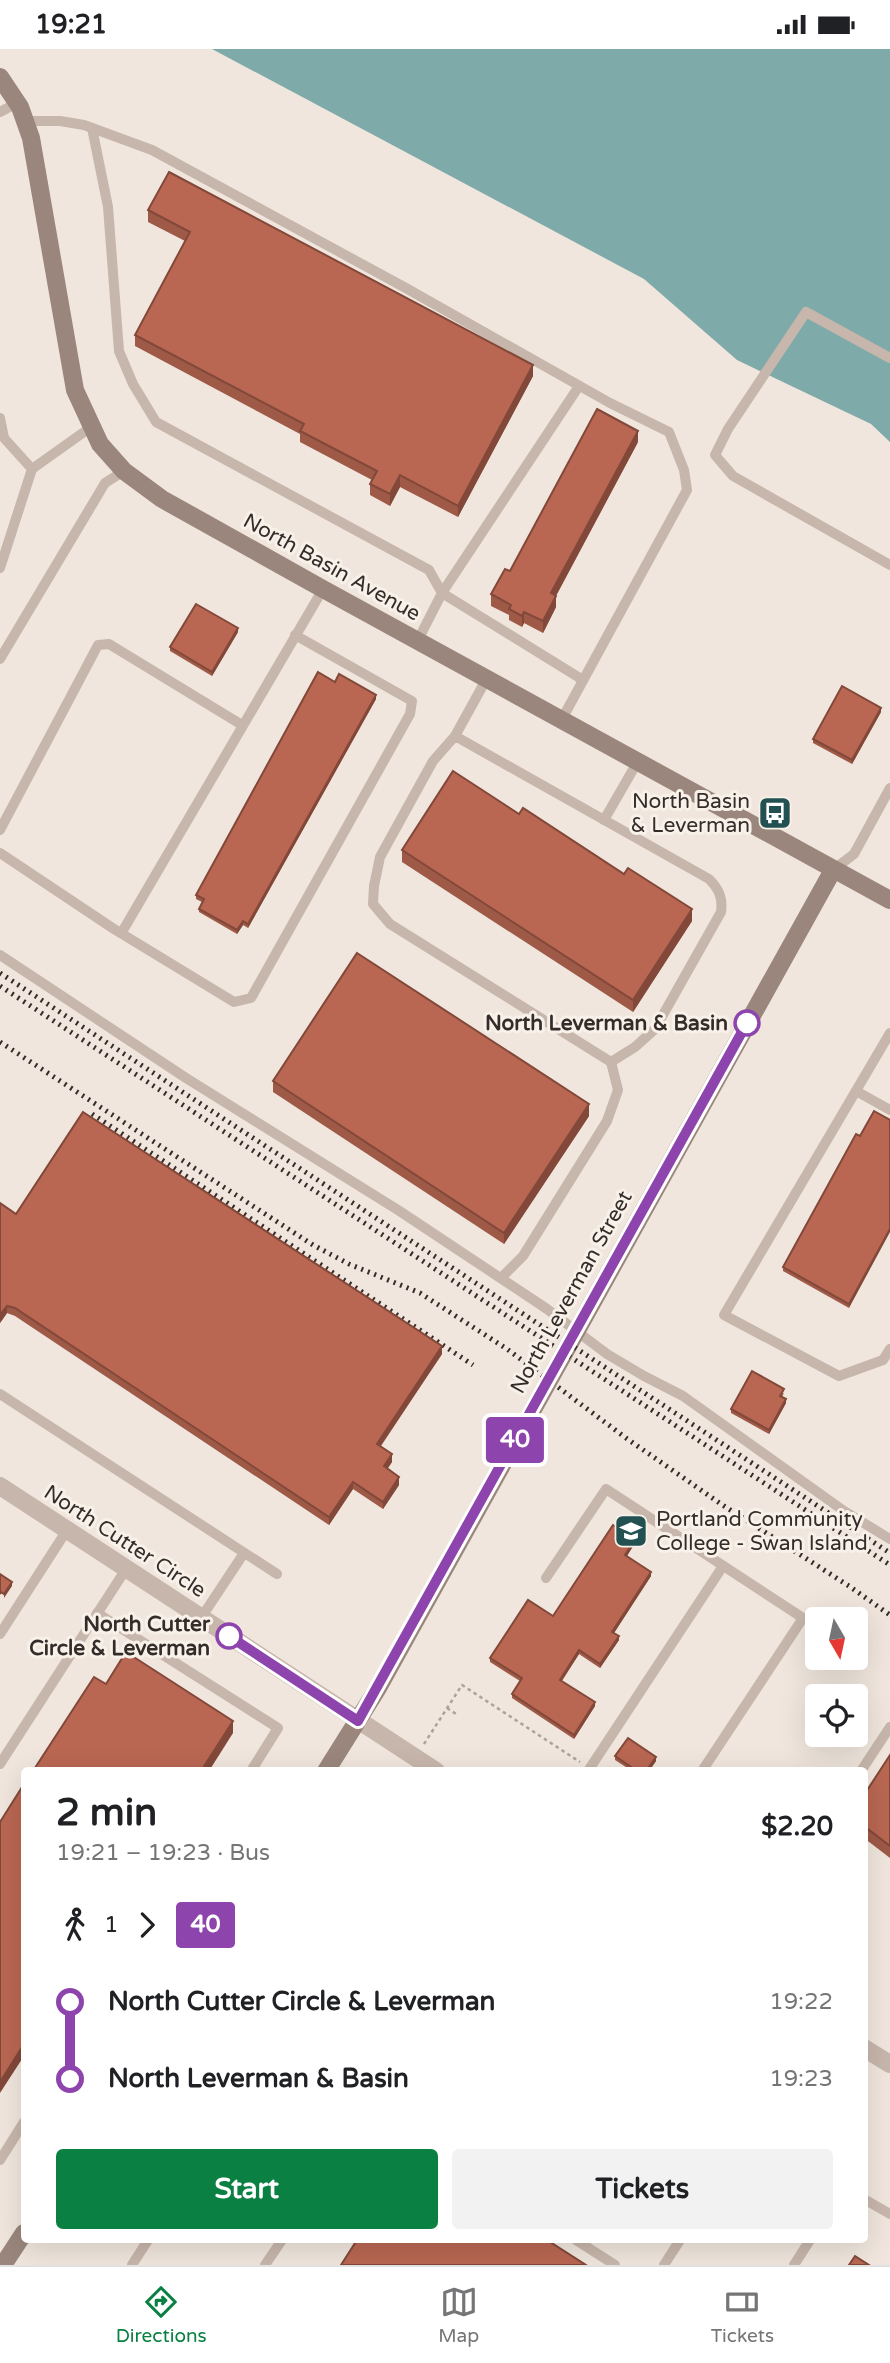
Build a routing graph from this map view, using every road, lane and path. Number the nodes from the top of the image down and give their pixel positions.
1 (0, 77) edge
2 (18, 103) junction
3 (0, 112) edge
4 (26, 121) junction
5 (92, 128) junction
6 (890, 358) edge
7 (579, 386) junction
8 (0, 418) edge
9 (91, 427) junction
10 (32, 469) junction
11 (124, 471) junction
12 (890, 565) edge
13 (0, 568) edge
14 (323, 589) junction
15 (442, 593) junction
16 (295, 635) junction
17 (418, 640) junction
18 (0, 659) edge
19 (488, 678) junction
20 (583, 680) junction
21 (562, 719) junction
22 (242, 725) junction
23 (455, 736) junction
24 (638, 761) junction
25 (890, 788) edge
26 (604, 820) junction
27 (0, 830) edge
28 (0, 853) edge
29 (833, 870) junction
30 (890, 900) edge
31 (122, 932) junction
32 (0, 955) edge
33 (890, 1033) edge
34 (611, 1062) junction
35 (856, 1091) junction
36 (890, 1110) edge
37 (501, 1278) junction
38 (890, 1349) edge
39 (0, 1394) edge
40 (0, 1486) edge
41 (67, 1530) junction
42 (890, 1539) edge
43 (244, 1552) junction
44 (723, 1566) junction
45 (126, 1569) junction
46 (277, 1574) dead end
47 (546, 1579) dead end
48 (97, 1613) junction
49 (201, 1618) junction
50 (0, 1634) edge
51 (447, 1708) junction
52 (456, 1714) dead end
53 (358, 1721) junction
54 (890, 1727) edge
55 (415, 1757) junction
56 (0, 1764) edge
57 (254, 1767) edge
58 (329, 1767) edge
59 (430, 1767) edge
60 (585, 1767) edge
61 (591, 1767) edge
62 (705, 1767) edge
63 (864, 1767) edge
64 (868, 2050) edge
65 (890, 2064) edge
66 (21, 2127) edge
67 (0, 2160) edge
68 (868, 2201) edge
69 (890, 2214) edge
70 (21, 2238) edge
71 (146, 2243) edge
72 (280, 2243) edge
73 (581, 2243) edge
74 (678, 2243) edge
75 (808, 2243) edge
76 (3, 2265) edge
77 (132, 2265) edge
78 (265, 2265) edge
79 (615, 2265) edge
80 (664, 2265) edge
81 (794, 2265) edge

1 - 2 main road, North Basin Avenue
2 - 3 lane
2 - 4 main road, North Basin Avenue
4 - 5 lane
4 - 9 main road, North Basin Avenue
5 - 7 lane
5 - 15 lane
6 - 12 lane
7 - 15 lane
7 - 20 lane
8 - 10 lane
9 - 10 lane
9 - 11 main road, North Basin Avenue
10 - 13 lane
11 - 14 main road, North Basin Avenue
11 - 18 lane
14 - 16 lane
14 - 17 main road, North Basin Avenue
15 - 17 lane
15 - 20 lane
16 - 22 lane
16 - 31 lane
17 - 19 main road, North Basin Avenue
19 - 21 main road, North Basin Avenue
19 - 23 lane
20 - 21 lane
21 - 24 main road, North Basin Avenue
22 - 27 lane
22 - 31 lane
23 - 26 lane
23 - 34 lane
24 - 26 lane
24 - 29 main road, North Basin Avenue
25 - 29 lane
26 - 34 lane
28 - 31 lane
29 - 30 main road, North Basin Avenue
29 - 53 main road, North Leverman Street
32 - 37 lane
33 - 35 lane
34 - 37 lane
35 - 36 lane
35 - 38 lane
37 - 42 lane
39 - 43 lane
40 - 41 street, North Cutter Circle
41 - 45 street, North Cutter Circle
41 - 50 lane
43 - 46 lane
43 - 49 lane
44 - 47 lane
44 - 61 lane
44 - 62 lane
45 - 48 lane
45 - 49 street, North Cutter Circle
48 - 56 lane
48 - 57 lane
49 - 53 street, North Cutter Circle
51 - 52 path
51 - 55 path
51 - 60 path
53 - 55 street, North Cutter Circle
53 - 58 main road, North Leverman Street
54 - 63 lane
55 - 59 street, North Cutter Circle
64 - 65 street
66 - 67 lane
68 - 69 lane
70 - 76 main road
71 - 77 lane
72 - 78 lane
73 - 79 lane
74 - 80 lane
75 - 81 lane

